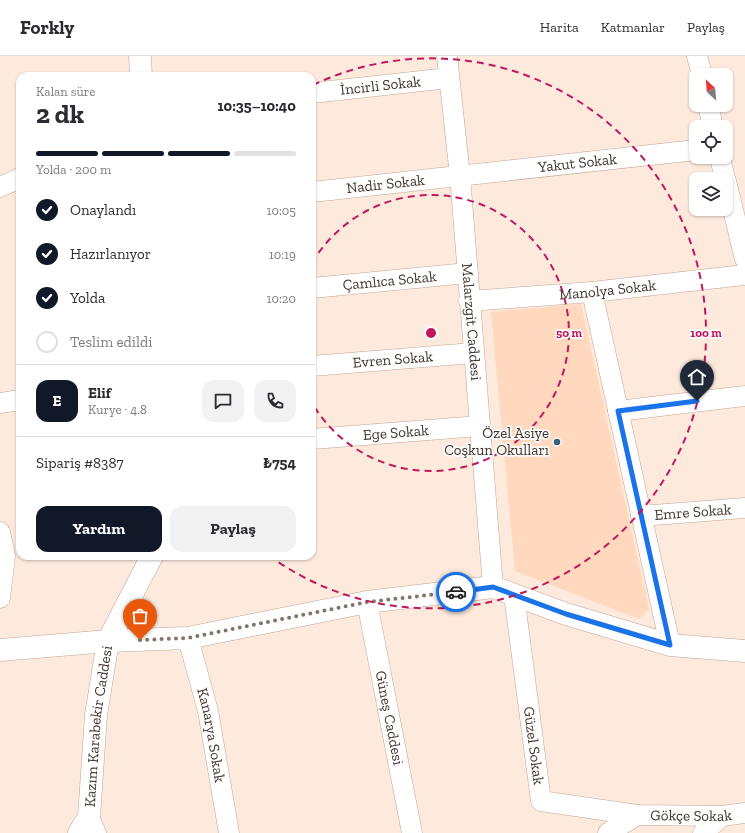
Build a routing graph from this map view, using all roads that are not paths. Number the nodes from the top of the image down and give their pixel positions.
1 (140, 56) edge
2 (697, 56) edge
3 (451, 57) edge
4 (700, 68) edge
5 (142, 72) edge
6 (449, 78) junction
7 (316, 93) edge
8 (689, 151) edge
9 (460, 176) junction
10 (16, 180) edge
11 (0, 187) edge
12 (316, 192) edge
13 (733, 209) edge
14 (745, 259) edge
15 (468, 273) junction
16 (745, 275) edge
17 (316, 288) edge
18 (592, 292) junction
19 (469, 301) junction
20 (473, 353) junction
21 (316, 366) edge
22 (745, 396) edge
23 (16, 401) edge
24 (0, 403) edge
25 (618, 411) junction
26 (480, 426) junction
27 (316, 439) edge
28 (745, 508) edge
29 (641, 516) junction
30 (0, 532) edge
31 (150, 560) edge
32 (493, 587) junction
33 (514, 595) junction
34 (0, 598) edge
35 (367, 602) junction
36 (188, 638) junction
37 (108, 641) junction
38 (670, 645) junction
39 (1, 647) edge
40 (745, 651) edge
41 (745, 813) edge
42 (637, 815) junction
43 (722, 816) junction
44 (88, 828) edge
45 (229, 833) edge
46 (412, 833) edge
47 (608, 833) edge
48 (703, 833) edge

1 - 5 street
2 - 4 street
3 - 6 street, Malarzgit Caddesi
6 - 7 street, İncirli Sokak
6 - 9 street, Malarzgit Caddesi
8 - 9 street, Yakut Sokak
9 - 12 street, Nadir Sokak
9 - 15 street, Malarzgit Caddesi
10 - 11 street
13 - 14 street
15 - 17 street, Çamlıca Sokak
15 - 19 street, Malarzgit Caddesi
16 - 18 street, Manolya Sokak
18 - 19 street, Manolya Sokak
18 - 25 street
19 - 20 street, Malarzgit Caddesi
20 - 21 street, Evren Sokak
20 - 26 street, Malarzgit Caddesi
22 - 25 street
23 - 24 street
25 - 29 street
26 - 27 street, Ege Sokak
26 - 32 street, Malarzgit Caddesi
28 - 29 street, Emre Sokak
29 - 38 street
30 - 34 street
31 - 37 street, Kazım Karabekir Caddesi
32 - 33 street
32 - 35 street
33 - 38 street
33 - 42 street, Güzel Sokak
35 - 36 street
35 - 46 street, Güneş Caddesi
36 - 37 street
36 - 45 street, Kanarya Sokak
37 - 39 street
37 - 44 street, Kazım Karabekir Caddesi
38 - 40 street
41 - 43 street, Gökçe Sokak
42 - 43 street, Gökçe Sokak
42 - 47 street
43 - 48 street

